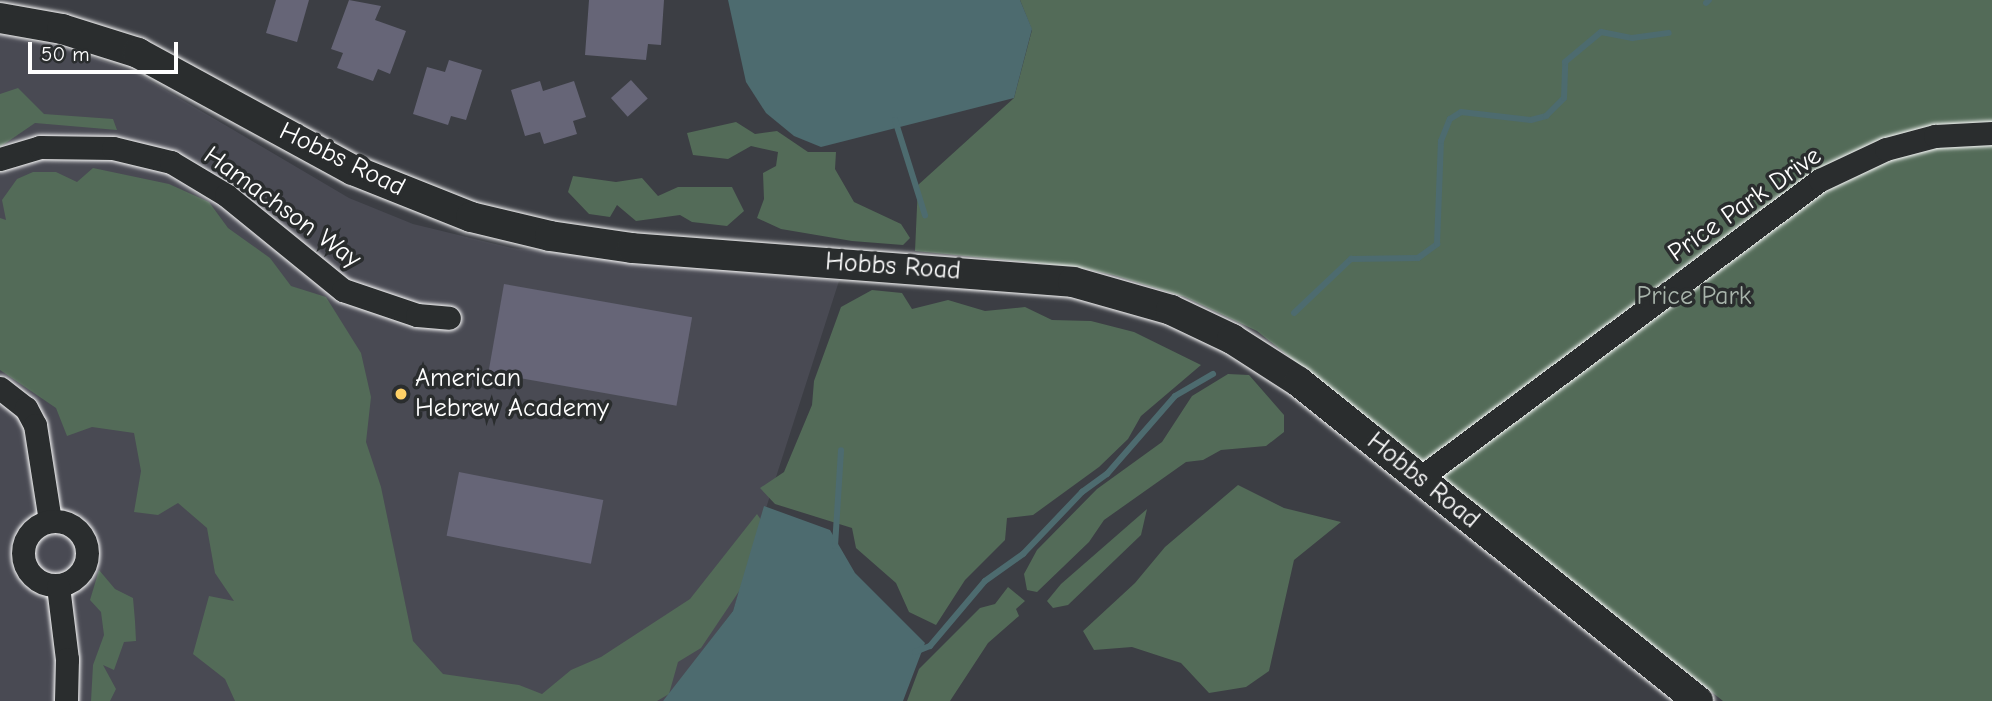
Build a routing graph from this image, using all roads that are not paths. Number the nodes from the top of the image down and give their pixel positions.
1 (0, 18) edge
2 (1992, 133) edge
3 (0, 159) edge
4 (449, 318) dead end
5 (0, 388) edge
6 (1420, 478) junction
7 (50, 521) junction
8 (58, 586) junction
9 (66, 701) edge
10 (1698, 701) edge

1 - 6 street, Hobbs Road
2 - 6 street, Price Park Drive
3 - 4 street, Hamachson Way
5 - 7 street
6 - 10 street, Hobbs Road
7 - 8 street
7 - 8 street
8 - 9 street

